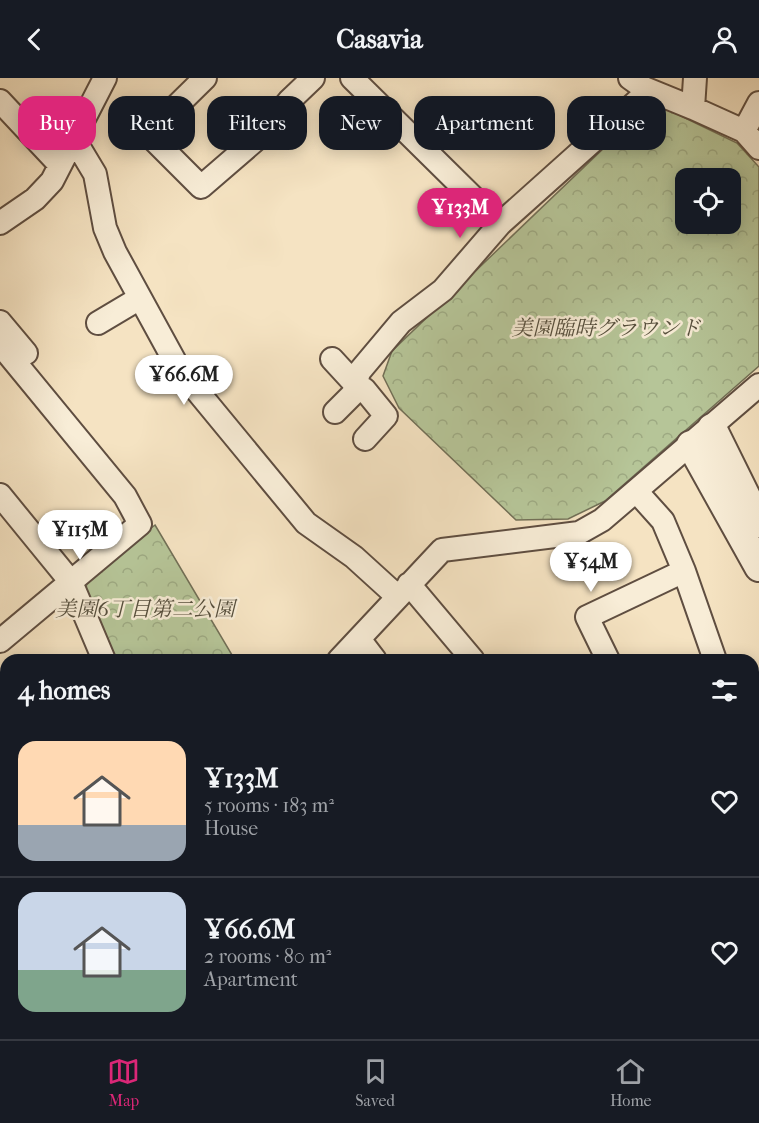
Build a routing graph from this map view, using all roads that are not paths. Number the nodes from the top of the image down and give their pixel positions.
1 (105, 78) edge
2 (205, 78) edge
3 (313, 78) edge
4 (352, 78) edge
5 (695, 78) edge
6 (637, 83) edge
7 (96, 96) edge
8 (0, 101) edge
9 (759, 103) edge
10 (693, 108) junction
11 (744, 130) junction
12 (759, 148) edge
13 (68, 150) edge
14 (81, 150) edge
15 (60, 165) junction
16 (0, 223) edge
17 (500, 224) junction
18 (140, 298) junction
19 (0, 322) edge
20 (98, 323) dead end
21 (0, 344) edge
22 (332, 359) dead end
23 (356, 384) junction
24 (759, 386) edge
25 (334, 412) dead end
26 (701, 436) junction
27 (364, 439) dead end
28 (90, 452) junction
29 (637, 492) junction
30 (0, 495) edge
31 (759, 523) edge
32 (759, 567) edge
33 (684, 571) junction
34 (71, 582) junction
35 (403, 590) junction
36 (359, 639) junction
37 (0, 641) edge
38 (101, 654) edge
39 (345, 654) edge
40 (370, 654) edge
41 (467, 654) edge
42 (605, 654) edge
43 (706, 654) edge

1 - 7 street
2 - 3 street
4 - 17 street
5 - 10 street
6 - 10 street
6 - 17 street
8 - 15 street
9 - 11 street
10 - 11 street
11 - 12 street
13 - 15 street
14 - 18 street
15 - 16 street
17 - 23 street
18 - 20 street
18 - 35 street
19 - 28 street
21 - 28 street
22 - 23 street
23 - 25 street
23 - 27 street
24 - 26 street
26 - 29 street
26 - 31 street
26 - 32 street
28 - 34 street
29 - 33 street
29 - 35 street
30 - 34 street
33 - 42 street
33 - 43 street
34 - 37 street
34 - 38 street
35 - 36 street
35 - 41 street
36 - 39 street
36 - 40 street

